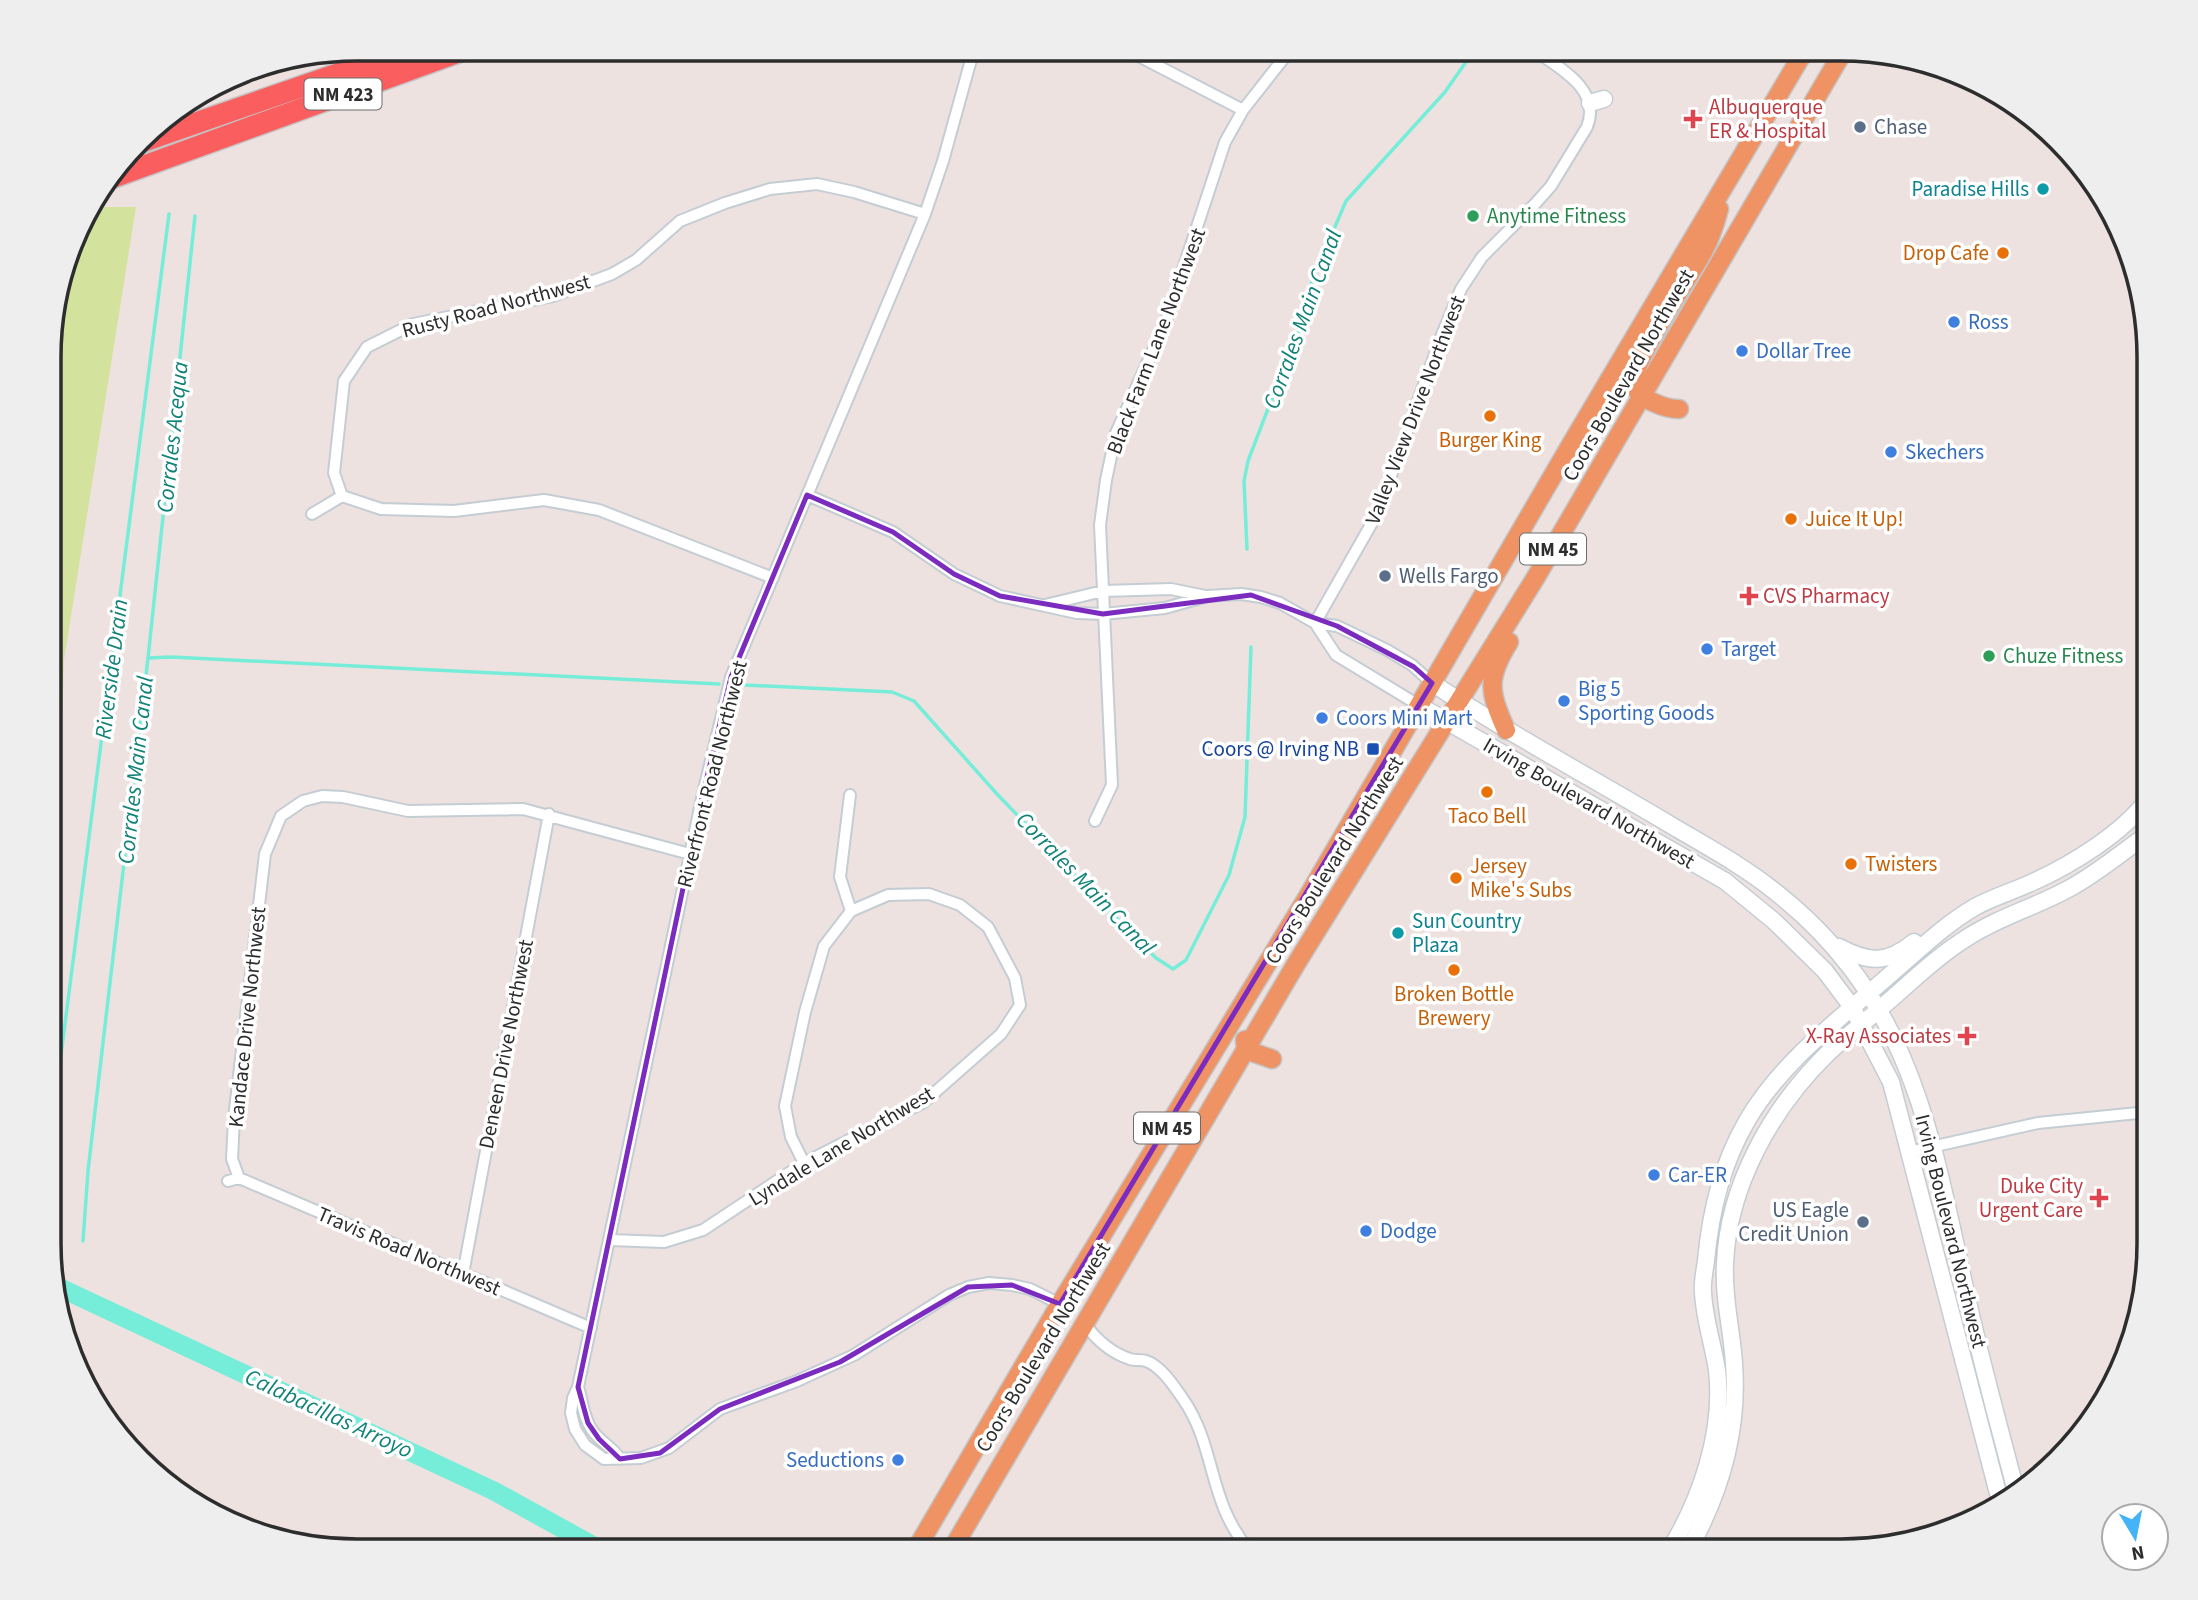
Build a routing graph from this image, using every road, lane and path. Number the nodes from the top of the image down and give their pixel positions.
1 (375, 61) edge
2 (434, 61) edge
3 (971, 61) edge
4 (1148, 61) edge
5 (1282, 61) edge
6 (1549, 61) edge
7 (1798, 61) edge
8 (1838, 61) edge
9 (1243, 110) junction
10 (163, 134) edge
11 (126, 173) edge
12 (1721, 192) junction
13 (925, 214) junction
14 (1642, 396) junction
15 (1679, 409) dead end
16 (807, 495) junction
17 (342, 496) junction
18 (312, 514) dead end
19 (1536, 577) junction
20 (773, 578) junction
21 (1103, 591) junction
22 (1208, 596) junction
23 (1043, 605) junction
24 (1103, 614) junction
25 (1315, 622) junction
26 (1432, 683) junction
27 (1459, 701) junction
28 (1420, 706) junction
29 (1446, 721) junction
30 (1506, 730) junction
31 (850, 795) dead end
32 (2137, 810) edge
33 (549, 814) junction
34 (1095, 821) dead end
35 (2137, 843) edge
36 (690, 854) junction
37 (1997, 897) junction
38 (851, 911) junction
39 (1282, 939) junction
40 (1831, 943) junction
41 (1870, 993) junction
42 (1852, 1007) junction
43 (1879, 1010) junction
44 (1862, 1024) junction
45 (1245, 1050) junction
46 (1272, 1059) dead end
47 (2137, 1113) edge
48 (1157, 1145) junction
49 (1931, 1146) junction
50 (1909, 1152) junction
51 (804, 1163) junction
52 (234, 1180) joint
53 (610, 1240) junction
54 (463, 1274) junction
55 (1060, 1304) junction
56 (1084, 1323) junction
57 (591, 1328) junction
58 (578, 1387) junction
59 (620, 1458) junction
60 (2014, 1483) edge
61 (1998, 1493) edge
62 (922, 1539) edge
63 (957, 1539) edge
64 (957, 1539) edge
65 (1241, 1539) edge
66 (1676, 1539) edge
67 (1695, 1539) edge

1 - 10 highway, NM 423
2 - 11 highway, NM 423
3 - 13 street, Riverfront Road Northwest
4 - 9 street
5 - 9 street, Black Farm Lane Northwest
6 - 25 street, Valley View Drive Northwest
7 - 12 main road, Coors Boulevard Northwest / NM 45
8 - 14 main road, Coors Boulevard Northwest / NM 45
9 - 21 street, Black Farm Lane Northwest
12 - 14 main road
12 - 26 main road, Coors Boulevard Northwest / NM 45
13 - 16 street, Riverfront Road Northwest
13 - 17 street, Rusty Road Northwest
14 - 15 main road
14 - 19 main road, Coors Boulevard Northwest / NM 45
16 - 20 street, Riverfront Road Northwest
16 - 23 street
17 - 18 street
17 - 20 street
19 - 27 main road, Coors Boulevard Northwest / NM 45
19 - 30 main road
20 - 36 street, Riverfront Road Northwest
21 - 22 street
21 - 23 street
21 - 24 street, Black Farm Lane Northwest
22 - 24 street
22 - 25 street
23 - 24 street
24 - 34 street, Black Farm Lane Northwest
25 - 26 street, Irving Boulevard Northwest
25 - 28 street, Irving Boulevard Northwest
26 - 27 street, Irving Boulevard Northwest
26 - 28 main road, Coors Boulevard Northwest / NM 45
27 - 29 main road, Coors Boulevard Northwest / NM 45
27 - 30 street, Irving Boulevard Northwest
28 - 29 street, Irving Boulevard Northwest
28 - 39 main road, Coors Boulevard Northwest / NM 45
29 - 42 street, Irving Boulevard Northwest
29 - 45 main road, Coors Boulevard Northwest / NM 45
30 - 40 street, Irving Boulevard Northwest
31 - 38 street
32 - 37 street
33 - 36 street, Kandace Drive Northwest
33 - 52 street, Kandace Drive Northwest
33 - 54 street, Deneen Drive Northwest
35 - 43 street
36 - 53 street, Riverfront Road Northwest
37 - 40 street
37 - 41 street
38 - 51 street
38 - 51 street, Lyndale Lane Northwest
39 - 45 main road
39 - 48 main road, Coors Boulevard Northwest / NM 45
40 - 41 street, Irving Boulevard Northwest
41 - 42 street
41 - 43 street, Irving Boulevard Northwest
42 - 44 street, Irving Boulevard Northwest
42 - 66 street
43 - 44 street
43 - 49 street, Irving Boulevard Northwest
44 - 50 street, Irving Boulevard Northwest
44 - 67 street
45 - 46 main road
45 - 56 main road, Coors Boulevard Northwest / NM 45
47 - 49 street
48 - 55 main road, Coors Boulevard Northwest / NM 45
48 - 56 main road
49 - 50 street
49 - 60 street, Irving Boulevard Northwest
50 - 61 street, Irving Boulevard Northwest
51 - 53 street, Lyndale Lane Northwest
52 - 54 street, Travis Road Northwest
53 - 57 street, Riverfront Road Northwest
54 - 57 street, Travis Road Northwest
55 - 59 street
55 - 62 main road, Coors Boulevard Northwest / NM 45
55 - 64 main road
56 - 63 main road, Coors Boulevard Northwest / NM 45
56 - 65 street
57 - 58 street, Riverfront Road Northwest
58 - 59 street
58 - 59 street, Riverfront Road Northwest

